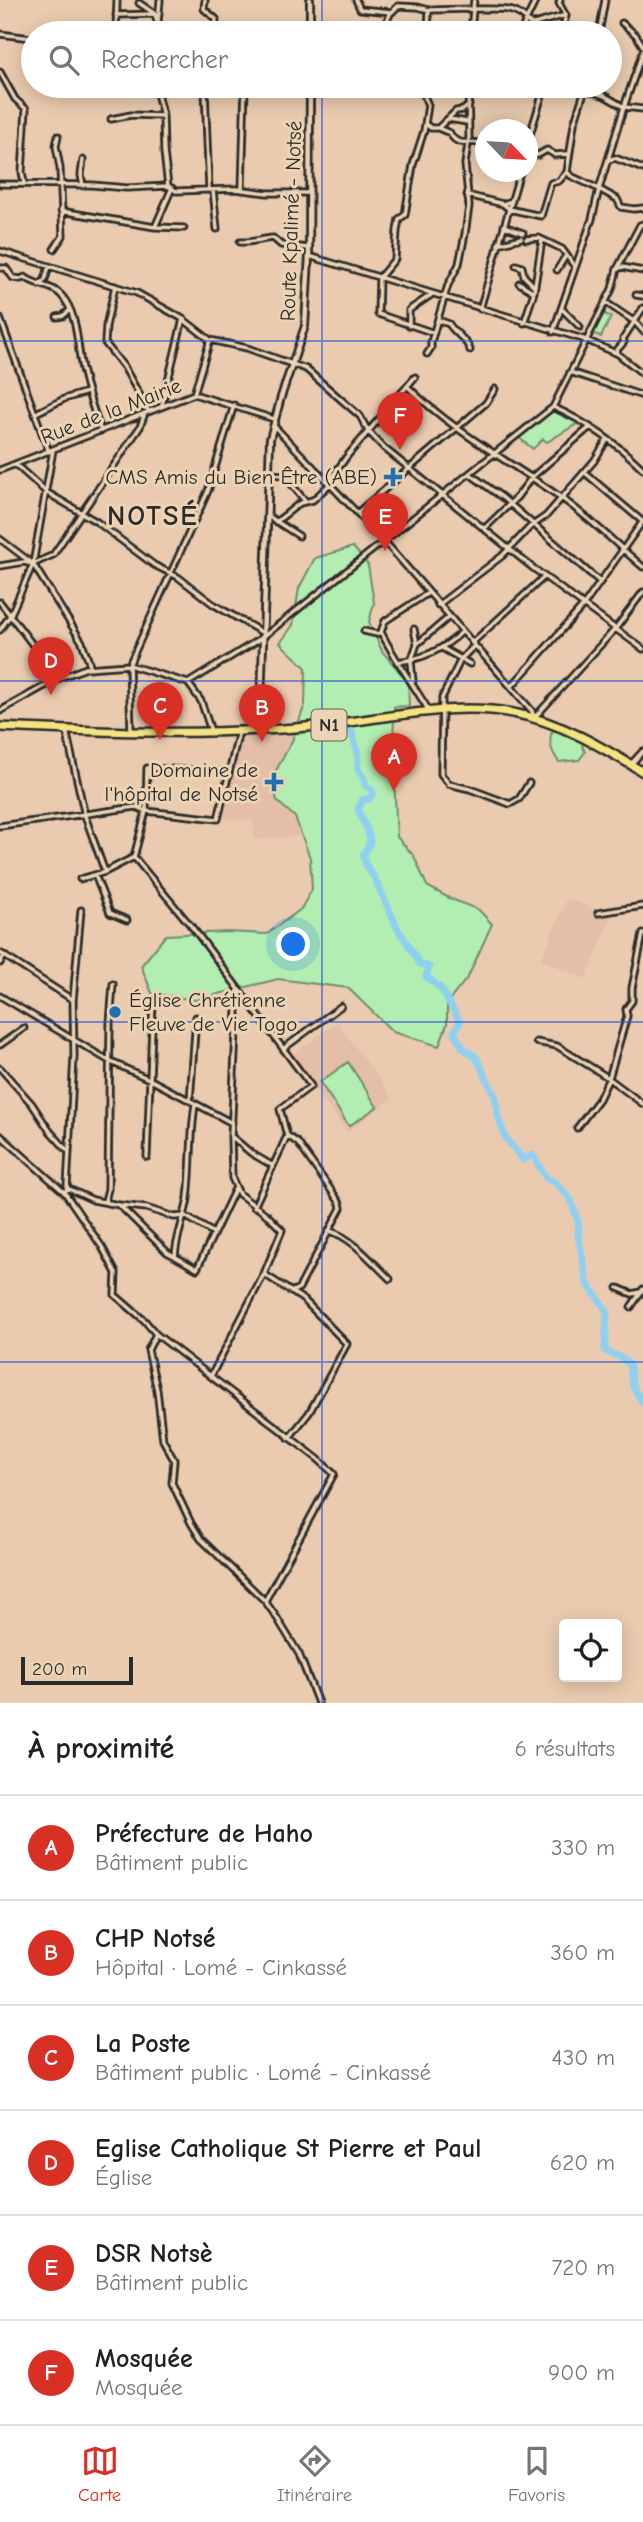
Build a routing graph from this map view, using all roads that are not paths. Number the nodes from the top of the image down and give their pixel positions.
1 (117, 0) edge
2 (160, 0) edge
3 (205, 0) edge
4 (310, 0) edge
5 (356, 0) edge
6 (397, 0) edge
7 (476, 0) edge
8 (536, 0) edge
9 (560, 0) edge
10 (605, 0) edge
11 (139, 3) dead end
12 (398, 6) junction
13 (473, 8) junction
14 (429, 10) junction
15 (391, 12) junction
16 (155, 14) junction
17 (116, 15) junction
18 (566, 15) junction
19 (525, 17) junction
20 (116, 21) edge
21 (157, 21) edge
22 (157, 21) edge
23 (216, 21) edge
24 (310, 21) edge
25 (387, 21) edge
26 (429, 21) edge
27 (472, 21) edge
28 (524, 21) edge
29 (529, 21) edge
30 (543, 21) edge
31 (564, 21) edge
32 (601, 21) edge
33 (622, 23) dead end
34 (0, 34) edge
35 (21, 37) edge
36 (643, 49) edge
37 (0, 72) edge
38 (159, 98) edge
39 (207, 98) edge
40 (245, 98) edge
41 (310, 98) edge
42 (425, 98) edge
43 (467, 98) edge
44 (541, 98) edge
45 (583, 98) edge
46 (609, 98) edge
47 (470, 105) junction
48 (624, 107) junction
49 (643, 109) edge
50 (163, 116) junction
51 (111, 119) dead end
52 (449, 119) junction
53 (534, 119) edge
54 (468, 122) junction
55 (425, 124) junction
56 (438, 128) junction
57 (58, 136) dead end
58 (475, 142) edge
59 (467, 144) junction
60 (569, 152) junction
61 (611, 153) junction
62 (538, 155) edge
63 (563, 155) junction
64 (615, 158) junction
65 (83, 160) dead end
66 (609, 160) junction
67 (568, 162) junction
68 (643, 169) edge
69 (567, 172) junction
70 (517, 182) edge
71 (24, 183) junction
72 (0, 184) edge
73 (60, 186) junction
74 (83, 186) junction
75 (170, 187) junction
76 (599, 188) junction
77 (211, 190) junction
78 (242, 190) junction
79 (309, 193) junction
80 (467, 195) junction
81 (512, 200) junction
82 (503, 205) junction
83 (643, 208) edge
84 (509, 209) junction
85 (61, 211) junction
86 (643, 224) edge
87 (504, 226) junction
88 (155, 227) junction
89 (184, 228) dead end
90 (217, 229) dead end
91 (523, 237) junction
92 (542, 240) junction
93 (240, 242) dead end
94 (498, 244) junction
95 (309, 248) junction
96 (54, 249) dead end
97 (0, 251) edge
98 (309, 256) junction
99 (565, 257) junction
100 (49, 265) junction
101 (516, 265) dead end
102 (0, 268) edge
103 (575, 268) junction
104 (617, 269) junction
105 (557, 270) dead end
106 (643, 271) edge
107 (379, 278) junction
108 (520, 283) dead end
109 (39, 285) junction
110 (116, 286) junction
111 (534, 286) junction
112 (534, 292) junction
113 (431, 295) junction
114 (636, 295) dead end
115 (643, 296) edge
116 (444, 299) junction
117 (604, 302) junction
118 (643, 308) edge
119 (480, 309) junction
120 (562, 309) junction
121 (71, 310) junction
122 (57, 317) dead end
123 (0, 318) edge
124 (183, 319) junction
125 (438, 320) junction
126 (635, 322) junction
127 (524, 323) junction
128 (409, 326) junction
129 (580, 327) dead end
130 (641, 330) edge
131 (553, 332) junction
132 (629, 332) junction
133 (434, 333) junction
134 (0, 340) edge
135 (7, 340) junction
136 (210, 340) junction
137 (464, 340) junction
138 (586, 340) junction
139 (458, 345) dead end
140 (470, 350) dead end
141 (427, 354) dead end
142 (618, 354) junction
143 (293, 364) junction
144 (570, 372) junction
145 (643, 374) edge
146 (415, 377) dead end
147 (407, 386) junction
148 (495, 389) dead end
149 (87, 392) junction
150 (194, 394) junction
151 (643, 396) edge
152 (162, 405) junction
153 (233, 405) junction
154 (553, 407) junction
155 (147, 412) junction
156 (36, 413) junction
157 (273, 422) junction
158 (458, 427) junction
159 (590, 427) junction
160 (101, 431) junction
161 (368, 431) junction
162 (607, 440) junction
163 (51, 451) junction
164 (494, 454) junction
165 (15, 464) junction
166 (410, 468) junction
167 (643, 469) edge
168 (0, 470) edge
169 (584, 471) junction
170 (269, 474) junction
171 (470, 474) junction
172 (531, 478) junction
173 (329, 483) junction
174 (46, 492) junction
175 (443, 496) junction
176 (561, 497) junction
177 (305, 501) junction
178 (510, 503) junction
179 (357, 513) junction
180 (82, 514) junction
181 (268, 516) junction
182 (276, 522) junction
183 (643, 522) edge
184 (533, 526) junction
185 (484, 529) junction
186 (299, 536) dead end
187 (0, 539) edge
188 (385, 542) junction
189 (509, 548) junction
190 (622, 549) junction
191 (33, 564) junction
192 (0, 566) edge
193 (643, 567) edge
194 (172, 574) junction
195 (545, 576) junction
196 (600, 582) junction
197 (643, 592) edge
198 (428, 593) junction
199 (0, 602) edge
200 (438, 605) junction
201 (584, 606) junction
202 (11, 614) junction
203 (449, 617) junction
204 (616, 628) junction
205 (414, 629) dead end
206 (0, 630) edge
207 (364, 631) dead end
208 (381, 632) junction
209 (462, 632) junction
210 (263, 635) junction
211 (417, 644) junction
212 (473, 645) junction
213 (442, 648) junction
214 (643, 649) edge
215 (461, 659) junction
216 (411, 661) junction
217 (397, 662) junction
218 (470, 664) dead end
219 (129, 666) junction
220 (91, 667) junction
221 (58, 678) junction
222 (413, 683) junction
223 (188, 684) junction
224 (510, 687) junction
225 (443, 709) junction
226 (429, 710) junction
227 (0, 711) edge
228 (534, 718) junction
229 (0, 727) edge
230 (66, 730) junction
231 (260, 730) junction
232 (131, 731) junction
233 (211, 731) junction
234 (239, 731) junction
235 (643, 751) edge
236 (631, 765) junction
237 (228, 772) junction
238 (643, 772) edge
239 (529, 783) dead end
240 (146, 811) junction
241 (85, 813) junction
242 (0, 826) edge
243 (134, 857) junction
244 (105, 872) junction
245 (94, 875) junction
246 (80, 879) dead end
247 (643, 906) edge
248 (81, 910) dead end
249 (598, 913) dead end
250 (127, 920) dead end
251 (643, 934) edge
252 (2, 954) edge
253 (0, 963) edge
254 (113, 984) dead end
255 (238, 988) junction
256 (0, 996) edge
257 (73, 1000) junction
258 (153, 1000) dead end
259 (341, 1006) dead end
260 (196, 1017) dead end
261 (24, 1028) dead end
262 (73, 1041) junction
263 (536, 1042) dead end
264 (0, 1045) edge
265 (283, 1049) junction
266 (111, 1062) junction
267 (0, 1068) edge
268 (149, 1079) junction
269 (609, 1079) junction
270 (190, 1101) junction
271 (643, 1104) edge
272 (195, 1105) junction
273 (232, 1123) junction
274 (577, 1128) dead end
275 (0, 1135) edge
276 (231, 1136) junction
277 (287, 1136) junction
278 (67, 1150) junction
279 (147, 1157) dead end
280 (273, 1166) junction
281 (235, 1189) junction
282 (66, 1191) junction
283 (105, 1201) junction
284 (119, 1205) junction
285 (254, 1206) junction
286 (185, 1216) junction
287 (330, 1231) junction
288 (212, 1232) junction
289 (176, 1256) junction
290 (264, 1275) junction
291 (390, 1279) dead end
292 (618, 1288) dead end
293 (642, 1290) edge
294 (291, 1292) junction
295 (631, 1307) dead end
296 (156, 1334) junction
297 (211, 1376) junction
298 (289, 1438) junction
299 (265, 1601) junction
300 (318, 1703) edge

1 - 17 street
2 - 21 street
3 - 23 street
4 - 24 main road
5 - 15 street
6 - 12 street
7 - 13 street
8 - 19 street
9 - 18 street
10 - 32 street
11 - 16 street
12 - 14 street
12 - 15 street
13 - 14 street
13 - 19 street
13 - 27 street
14 - 26 street
15 - 25 street
16 - 17 street
16 - 22 street
17 - 20 street
18 - 30 street
18 - 31 street
19 - 28 street
19 - 29 street
33 - 36 street
34 - 35 street
36 - 48 street
37 - 71 street
38 - 50 street
39 - 77 street
40 - 78 street
41 - 79 main road, Route Kpalimé - Notsé
42 - 55 street
43 - 47 street
44 - 53 street
45 - 60 street
46 - 48 street
47 - 52 street
47 - 54 street
48 - 49 street
48 - 61 street
50 - 51 street
50 - 75 street
52 - 54 street
52 - 56 street
54 - 59 street
55 - 56 street
55 - 107 street
56 - 59 street
57 - 73 street
58 - 59 street
59 - 80 street
60 - 63 street
60 - 67 street
61 - 64 street
61 - 66 street
62 - 63 street
63 - 67 street
64 - 66 street
64 - 68 street
65 - 74 street
66 - 76 street
67 - 69 street
69 - 76 street
69 - 84 street
70 - 81 street
71 - 72 street
71 - 73 street
73 - 74 street
73 - 85 street
74 - 75 street
75 - 77 street
75 - 88 street
76 - 83 street
76 - 103 street
77 - 78 street
77 - 90 street
78 - 79 street
79 - 95 main road, Route Kpalimé - Notsé
80 - 82 street
80 - 116 street
81 - 82 street
81 - 84 street
82 - 84 street
84 - 87 street
85 - 88 street
85 - 96 street
86 - 104 street
87 - 91 street
87 - 94 street
88 - 89 street
91 - 92 street
91 - 94 street
92 - 99 street
92 - 111 street
93 - 95 street
94 - 119 street
95 - 98 main road, Route Kpalimé - Notsé
97 - 100 street
98 - 107 street
98 - 143 main road, Route Kpalimé - Notsé
99 - 103 street
99 - 105 street
100 - 109 street
100 - 110 street
101 - 111 street
102 - 109 street
103 - 120 street
104 - 106 street
104 - 117 street
107 - 113 street
107 - 128 street
108 - 112 street
109 - 121 street
110 - 124 street
110 - 155 street
111 - 112 street
112 - 127 street
113 - 116 street
113 - 128 street
114 - 115 street
116 - 119 street
116 - 125 street
117 - 126 street
117 - 138 street
118 - 126 street
119 - 127 street
120 - 129 street
120 - 131 street
121 - 122 street
121 - 149 street
123 - 135 street
124 - 136 street
124 - 152 street
125 - 133 street
125 - 137 street
126 - 130 street
126 - 132 street
127 - 131 street
128 - 133 street
130 - 132 street
131 - 138 street
132 - 142 street
133 - 141 street
134 - 135 street
135 - 156 street
136 - 143 street
136 - 150 street
137 - 139 street
137 - 140 street
138 - 142 street
138 - 144 street
142 - 145 street
143 - 157 main road, Route Kpalimé - Notsé
143 - 161 street
144 - 151 street
144 - 154 street
146 - 147 street
147 - 158 street
147 - 161 street
148 - 158 street
149 - 156 street
149 - 160 street
150 - 152 street, Rue de la Mairie
150 - 153 street, Rue de la Mairie
152 - 155 street, Rue de la Mairie
153 - 157 street, Rue de la Mairie
153 - 194 street
154 - 159 street
154 - 164 street
155 - 160 street, Rue de la Mairie
155 - 180 street
156 - 163 street
157 - 170 main road, Route Kpalimé - Notsé
157 - 173 street
158 - 164 street
158 - 166 street
159 - 162 street
159 - 172 street
160 - 163 street, Rue de la Mairie
161 - 166 street
161 - 173 street
162 - 167 street
162 - 169 street
163 - 165 street, Rue de la Mairie
163 - 174 street
164 - 171 street
164 - 172 street
165 - 168 street, Rue de la Mairie
165 - 174 street
166 - 175 street
166 - 179 street
169 - 176 street
169 - 183 street
170 - 177 street
170 - 181 main road, Route Kpalimé - Notsé
171 - 175 street
171 - 178 street
172 - 176 street
172 - 178 street
173 - 177 street
173 - 179 street
174 - 180 street
174 - 191 street
175 - 185 street
175 - 188 street
176 - 184 street
176 - 190 street
177 - 182 street
178 - 184 street
178 - 185 street
179 - 188 street
180 - 191 street
180 - 194 street
181 - 182 street
181 - 210 main road, Route Kpalimé - Notsé
182 - 186 street
183 - 190 street
184 - 189 street
184 - 196 street
185 - 189 street
187 - 191 street
188 - 198 street
188 - 210 street
189 - 195 street
189 - 200 street
190 - 193 street
190 - 196 street
191 - 192 street
191 - 202 street
191 - 220 street
194 - 210 street
194 - 219 street
195 - 201 street
195 - 212 street
196 - 201 street
197 - 204 street
198 - 200 street
198 - 208 street
199 - 202 street
200 - 203 street
201 - 204 street
201 - 224 street
202 - 206 street
202 - 221 street
203 - 209 street
203 - 211 street
204 - 214 street
204 - 228 street
205 - 211 street
207 - 208 street
208 - 217 street
209 - 212 street
209 - 213 street
210 - 223 street
210 - 231 main road, Route Kpalimé - Notsé
211 - 216 street
212 - 215 street
212 - 224 street
213 - 215 street
213 - 216 street
215 - 218 street
215 - 225 street
216 - 217 street
216 - 222 street
217 - 222 street
219 - 220 street
219 - 223 street
219 - 232 street
220 - 221 street
221 - 227 street
222 - 226 street
223 - 233 street
224 - 228 street
225 - 226 highway, N1
225 - 228 highway, N1
225 - 239 street
226 - 231 highway, N1
228 - 236 highway, N1
229 - 230 highway, N1
230 - 232 highway, N1
230 - 241 street
231 - 234 highway, N1
232 - 233 highway, N1
233 - 234 highway, N1
234 - 237 street
235 - 236 street
236 - 238 highway, N1
237 - 240 street
237 - 240 street
240 - 241 street
240 - 243 street
241 - 242 street
241 - 244 street
243 - 244 street
243 - 255 street
244 - 245 street
245 - 246 street
245 - 250 street
247 - 249 street
248 - 257 street
251 - 269 street
252 - 253 street
252 - 257 street
254 - 266 street
255 - 265 street
255 - 273 street
256 - 262 street
257 - 262 street
258 - 268 street
259 - 265 street
260 - 270 street
261 - 264 street
262 - 266 street
262 - 278 street
263 - 269 street
265 - 277 street
266 - 268 street
266 - 283 street
267 - 278 street
268 - 270 street
268 - 279 street
269 - 271 street
269 - 274 street
270 - 272 street
272 - 273 street
272 - 286 street
273 - 276 street
275 - 282 street
276 - 280 street
276 - 281 street
277 - 280 street
277 - 287 street
278 - 282 street
280 - 285 street
281 - 285 street
281 - 288 street
282 - 283 street
282 - 296 street
283 - 284 street
284 - 286 street
284 - 289 street
285 - 290 street
286 - 288 street
286 - 289 street
287 - 291 street
287 - 294 street
288 - 289 street
290 - 294 street
290 - 297 street
292 - 293 street
293 - 295 street
294 - 298 street
296 - 297 street
296 - 299 street
297 - 298 street
298 - 299 street
299 - 300 street

